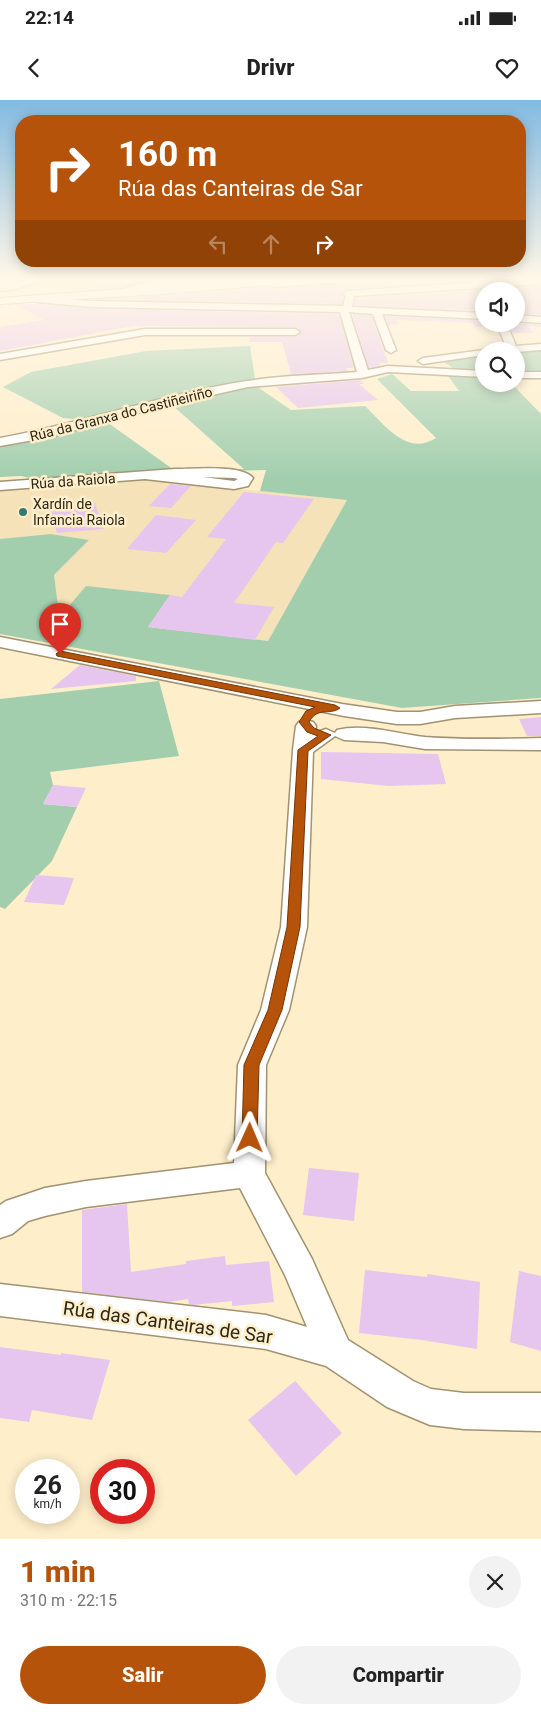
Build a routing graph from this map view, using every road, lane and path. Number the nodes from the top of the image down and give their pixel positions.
1 (65, 345) edge
2 (355, 345) edge
3 (389, 345) edge
4 (541, 347) edge
5 (525, 348) edge
6 (391, 350) dead end
7 (475, 353) edge
8 (0, 357) edge
9 (388, 369) junction
10 (475, 374) edge
11 (362, 375) junction
12 (525, 375) edge
13 (541, 375) edge
14 (0, 442) edge
15 (147, 475) junction
16 (0, 486) edge
17 (0, 642) edge
18 (276, 695) junction
19 (541, 707) edge
20 (345, 712) junction
21 (420, 718) junction
22 (304, 733) junction
23 (335, 735) junction
24 (419, 740) junction
25 (541, 744) edge
26 (249, 1174) junction
27 (0, 1224) edge
28 (0, 1300) edge
29 (335, 1352) junction
30 (541, 1412) edge

1 - 8 street
2 - 11 street
3 - 6 street
4 - 5 street
7 - 9 street
9 - 10 street
9 - 11 street, Rúa da Granxa do Castiñeiriño
11 - 14 street, Rúa da Granxa do Castiñeiriño
12 - 13 street
15 - 15 street, Rúa da Raiola
15 - 16 street, Rúa da Raiola
17 - 18 street
18 - 20 street
18 - 22 street
19 - 21 street
20 - 21 street
20 - 22 street
20 - 23 street
20 - 24 street
21 - 24 street
22 - 23 street
22 - 26 street
23 - 24 street
24 - 25 street
26 - 27 street
26 - 29 street
28 - 29 street, Rúa das Canteiras de Sar
29 - 30 street, Rúa das Canteiras de Sar

